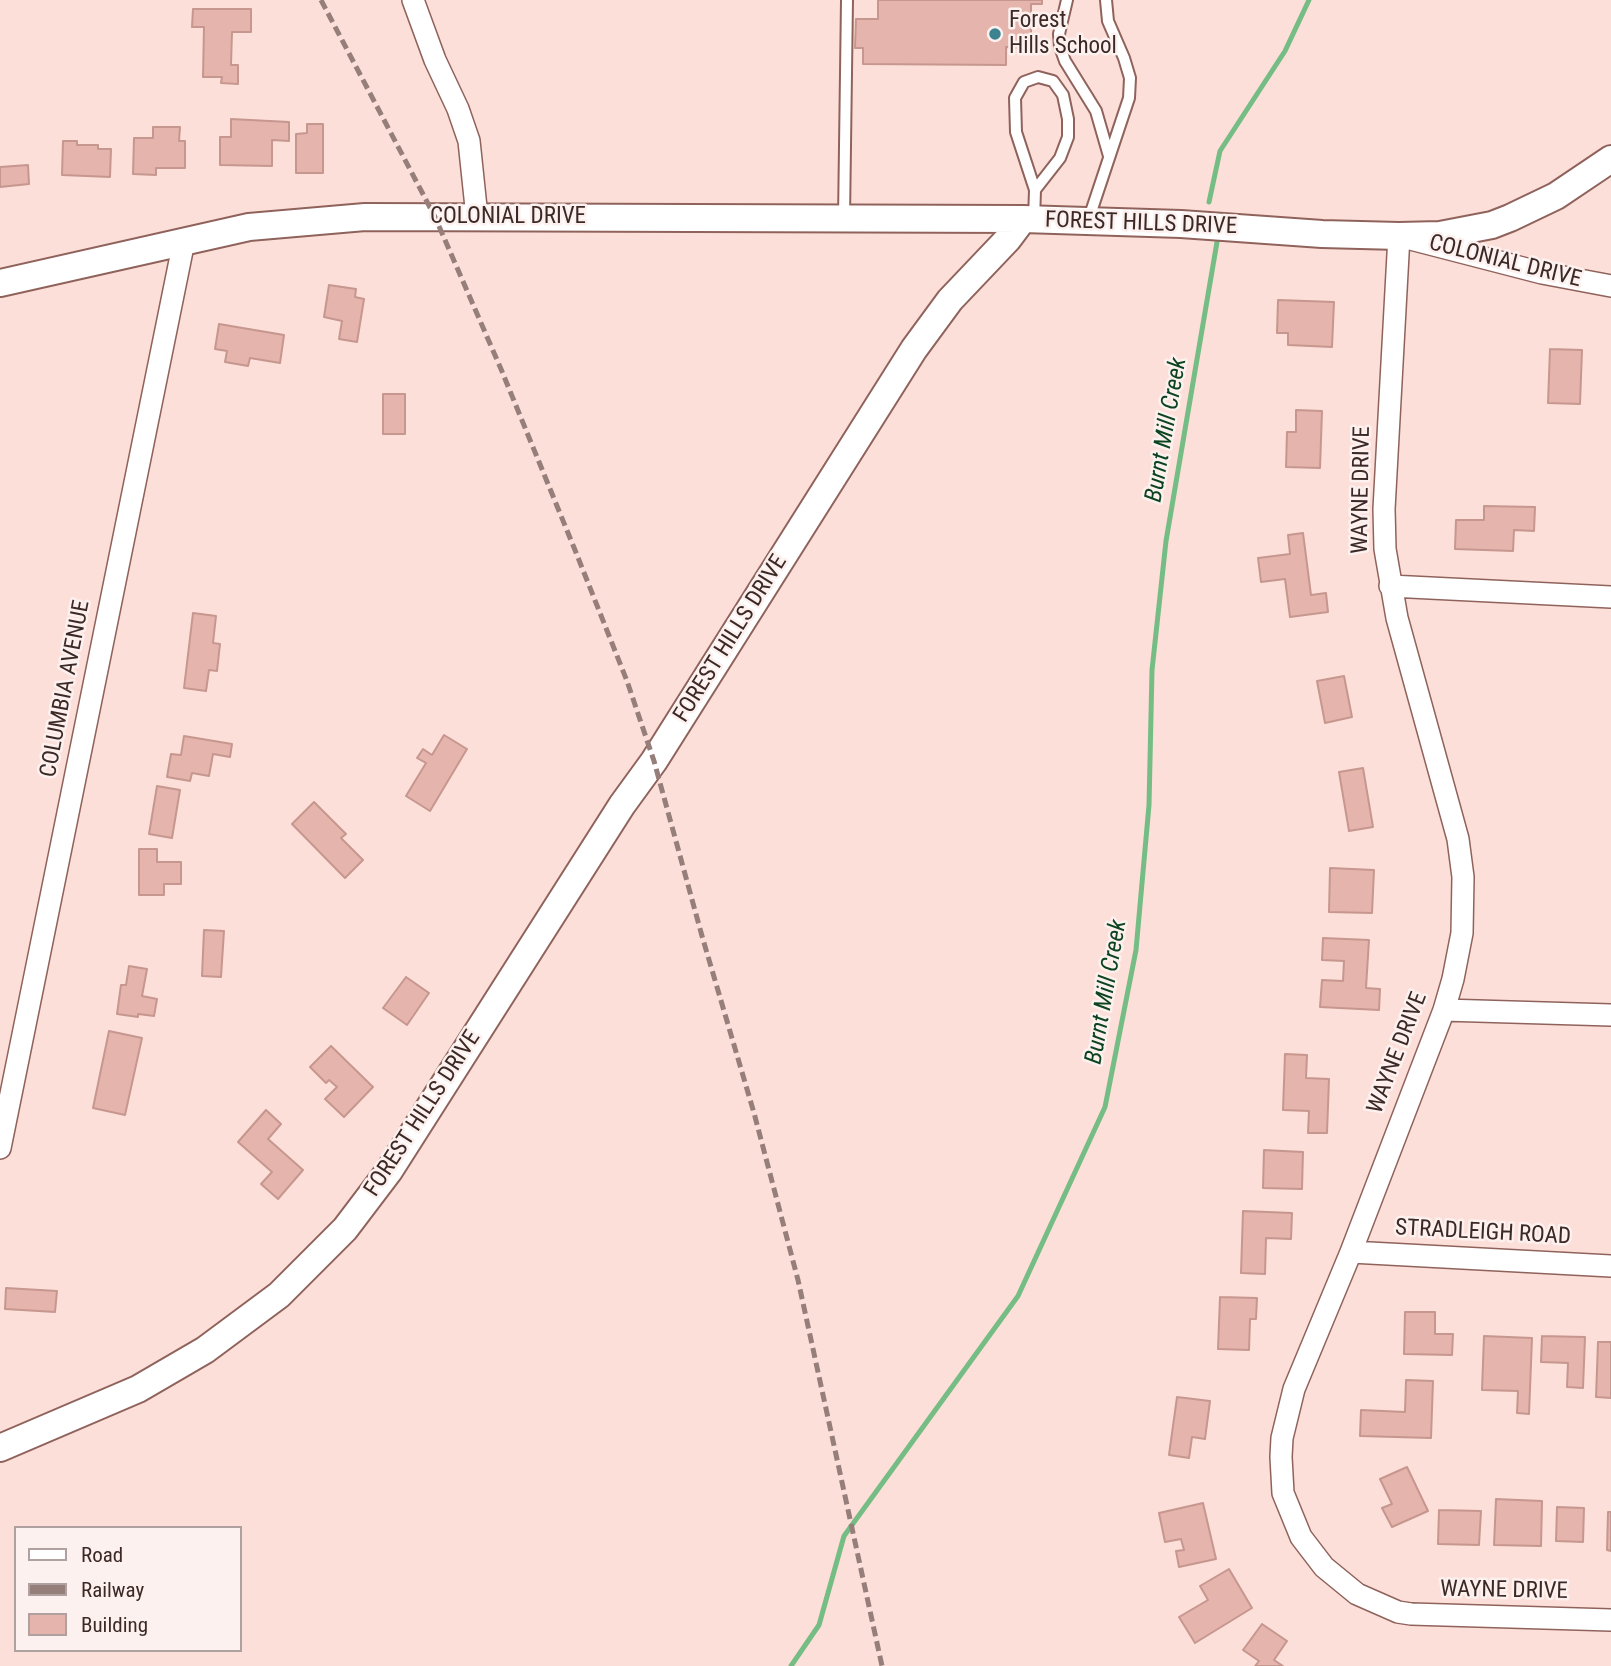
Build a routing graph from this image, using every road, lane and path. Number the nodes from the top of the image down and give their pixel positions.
1 (413, 0) edge
2 (847, 0) edge
3 (1067, 0) edge
4 (1106, 0) edge
5 (1109, 156) junction
6 (1611, 159) edge
7 (1035, 190) junction
8 (477, 217) junction
9 (844, 219) junction
10 (1029, 220) junction
11 (1088, 221) junction
12 (1399, 236) junction
13 (184, 241) junction
14 (0, 283) edge
15 (1611, 286) edge
16 (1390, 586) junction
17 (1611, 597) edge
18 (1444, 1010) junction
19 (1611, 1015) edge
20 (0, 1148) edge
21 (1351, 1252) junction
22 (1611, 1266) edge
23 (0, 1448) edge
24 (1611, 1620) edge

1 - 8 street
2 - 9 lane
3 - 5 lane
4 - 5 lane
5 - 11 lane
6 - 12 street, FOREST HILLS DRIVE
7 - 7 lane
7 - 10 lane
8 - 9 street, COLONIAL DRIVE
8 - 13 street, COLONIAL DRIVE
9 - 10 street, COLONIAL DRIVE
10 - 11 street, FOREST HILLS DRIVE
10 - 23 street, FOREST HILLS DRIVE
11 - 12 street, FOREST HILLS DRIVE
12 - 15 street, COLONIAL DRIVE
12 - 16 street, WAYNE DRIVE
13 - 14 street, COLONIAL DRIVE
13 - 20 street, COLUMBIA AVENUE
16 - 17 street
16 - 18 street, WAYNE DRIVE
18 - 19 street
18 - 21 street, WAYNE DRIVE
21 - 22 street, STRADLEIGH ROAD
21 - 24 street, WAYNE DRIVE

